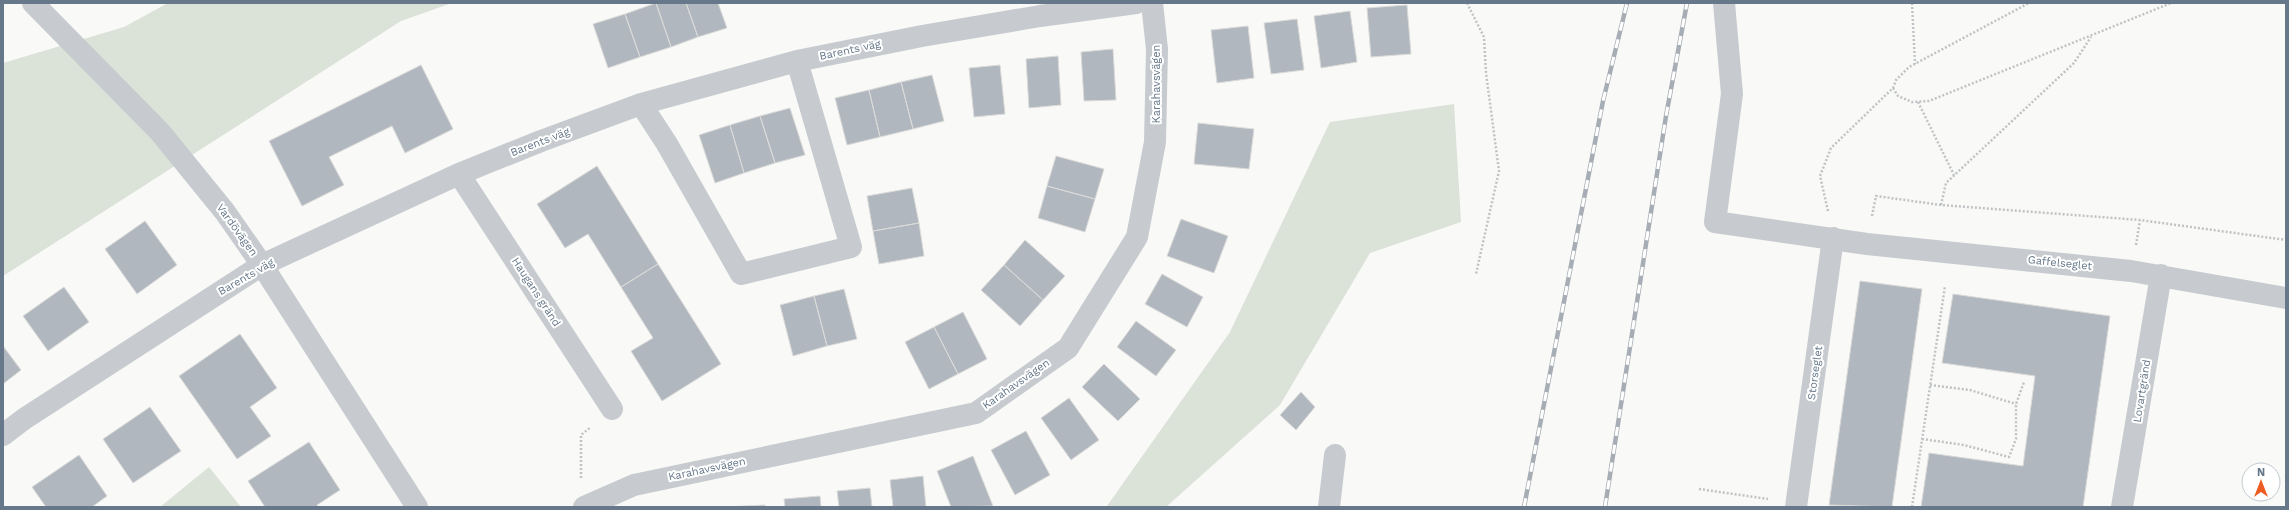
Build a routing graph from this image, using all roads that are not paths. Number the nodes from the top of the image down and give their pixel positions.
1 (33, 3) edge
2 (1136, 3) edge
3 (1152, 3) edge
4 (1724, 3) edge
5 (797, 61) junction
6 (641, 104) junction
7 (459, 174) junction
8 (1833, 238) junction
9 (262, 265) junction
10 (2161, 275) junction
11 (2286, 298) edge
12 (612, 409) dead end
13 (3, 435) edge
14 (1335, 455) dead end
15 (417, 507) edge
16 (584, 507) edge
17 (1329, 507) edge
18 (1796, 507) edge
19 (2122, 507) edge

1 - 9 street, Vardövägen
2 - 5 street, Barents väg
3 - 16 street, Karahavsvägen
4 - 8 street, Gaffelseglet
5 - 6 street, Barents väg
5 - 6 street
6 - 7 street, Barents väg
7 - 9 street, Barents väg
7 - 12 street, Haugans gränd
8 - 10 street, Gaffelseglet
8 - 18 street, Storseglet
9 - 13 street, Barents väg
9 - 15 street, Vardövägen
10 - 11 street, Gaffelseglet
10 - 19 street, Lovartgränd
14 - 17 street

